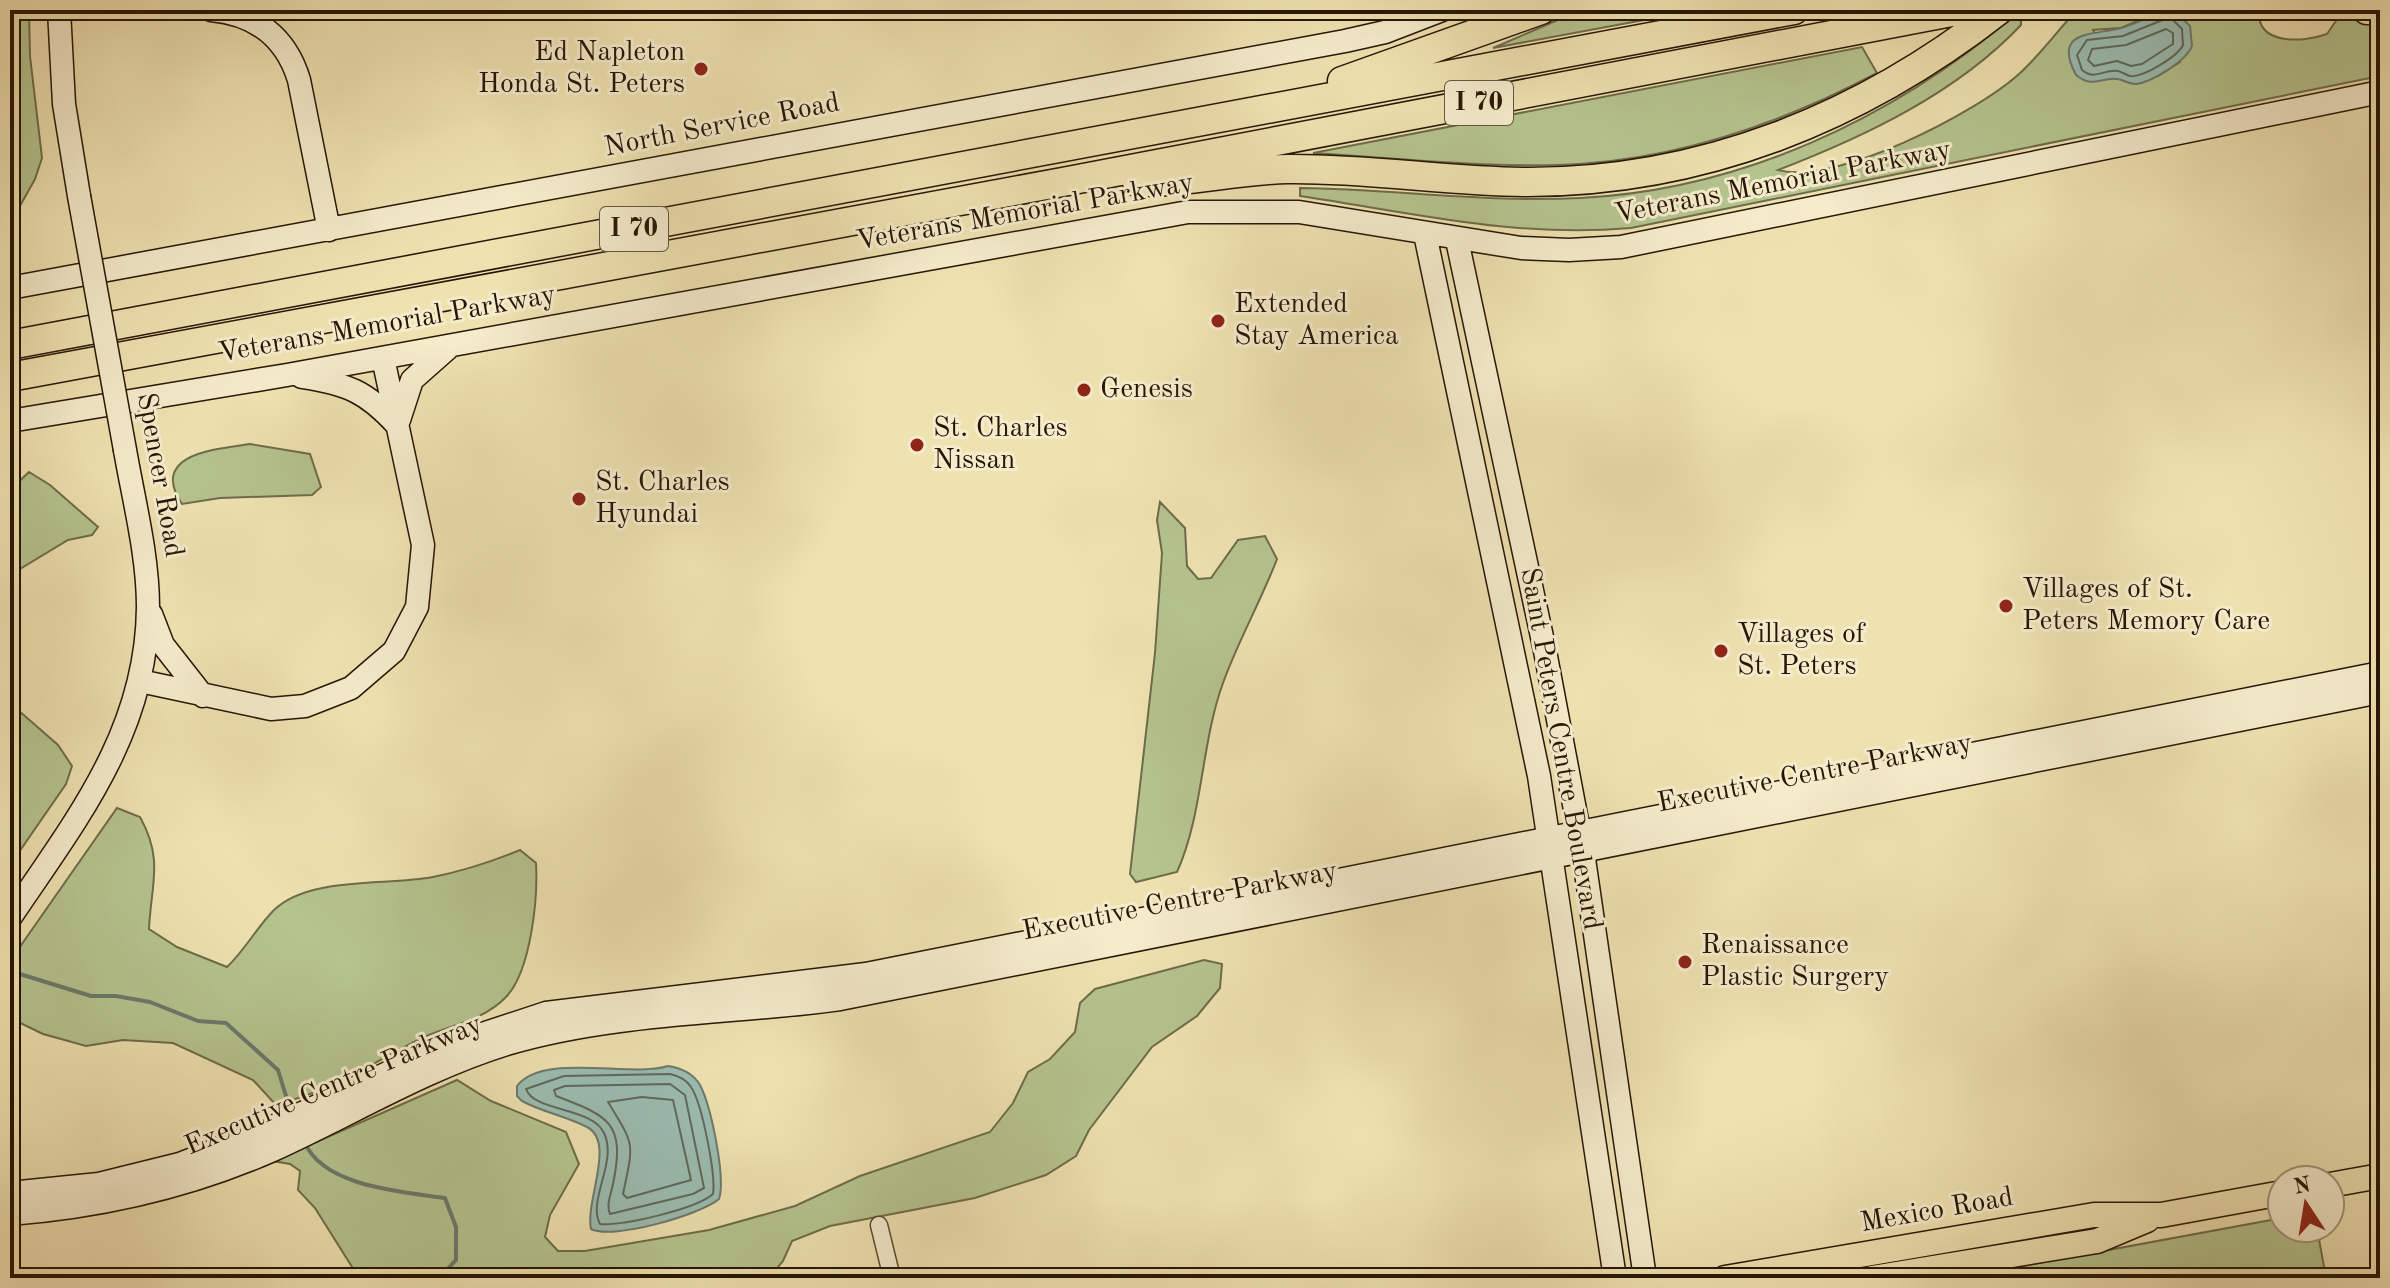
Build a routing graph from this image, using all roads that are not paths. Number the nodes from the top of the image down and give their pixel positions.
1 (59, 10) edge
2 (72, 10) edge
3 (211, 10) edge
4 (1442, 10) edge
5 (1541, 10) edge
6 (1794, 10) edge
7 (1962, 10) edge
8 (1999, 10) edge
9 (2367, 10) edge
10 (2380, 10) edge
11 (2380, 92) edge
12 (1258, 111) junction
13 (1068, 181) junction
14 (329, 230) junction
15 (1425, 234) junction
16 (1457, 240) junction
17 (10, 288) edge
18 (10, 345) edge
19 (451, 345) junction
20 (383, 358) junction
21 (287, 375) junction
22 (10, 377) edge
23 (10, 421) edge
24 (397, 426) junction
25 (148, 605) junction
26 (2380, 673) edge
27 (140, 681) junction
28 (2380, 692) edge
29 (203, 696) junction
30 (1579, 829) junction
31 (1550, 835) junction
32 (1583, 852) junction
33 (1554, 858) junction
34 (10, 918) edge
35 (332, 1111) junction
36 (268, 1140) junction
37 (2380, 1176) edge
38 (2346, 1182) edge
39 (10, 1193) edge
40 (2266, 1196) edge
41 (10, 1214) edge
42 (2161, 1215) junction
43 (879, 1225) dead end
44 (892, 1278) edge
45 (1615, 1278) edge
46 (1645, 1278) edge
47 (1725, 1278) edge
48 (1872, 1278) edge

1 - 2 street
1 - 25 street, Spencer Road, bridge
3 - 14 street
4 - 14 street, North Service Road
5 - 12 highway
6 - 12 highway, I 70
7 - 13 highway, I 70
8 - 13 highway
9 - 10 highway
11 - 16 street, Veterans Memorial Parkway
12 - 18 highway, I 70
13 - 22 highway, I 70
14 - 17 street, North Service Road
15 - 16 street, Veterans Memorial Parkway
15 - 19 street, Veterans Memorial Parkway
15 - 31 street, Saint Peters Centre Boulevard
16 - 30 street, Saint Peters Centre Boulevard
19 - 20 street, Veterans Memorial Parkway
19 - 24 street
20 - 21 street, Veterans Memorial Parkway
20 - 24 street
21 - 23 street, Veterans Memorial Parkway
21 - 24 street
24 - 29 street
25 - 27 street, Spencer Road
25 - 29 street
26 - 30 street, Executive Centre Parkway
27 - 29 street
27 - 34 street, Spencer Road
28 - 32 street, Executive Centre Parkway
30 - 31 street, Executive Centre Parkway
30 - 32 street, Saint Peters Centre Boulevard
31 - 33 street, Saint Peters Centre Boulevard
31 - 35 street, Executive Centre Parkway
32 - 33 street, Executive Centre Parkway
32 - 46 street, Saint Peters Centre Boulevard
33 - 35 street, Executive Centre Parkway
33 - 45 street, Saint Peters Centre Boulevard
35 - 36 street, Executive Centre Parkway
36 - 39 street, Executive Centre Parkway
36 - 41 street, Executive Centre Parkway
37 - 38 main road
40 - 42 main road, Mexico Road
42 - 47 main road, Mexico Road
42 - 48 main road, Mexico Road
43 - 44 street

